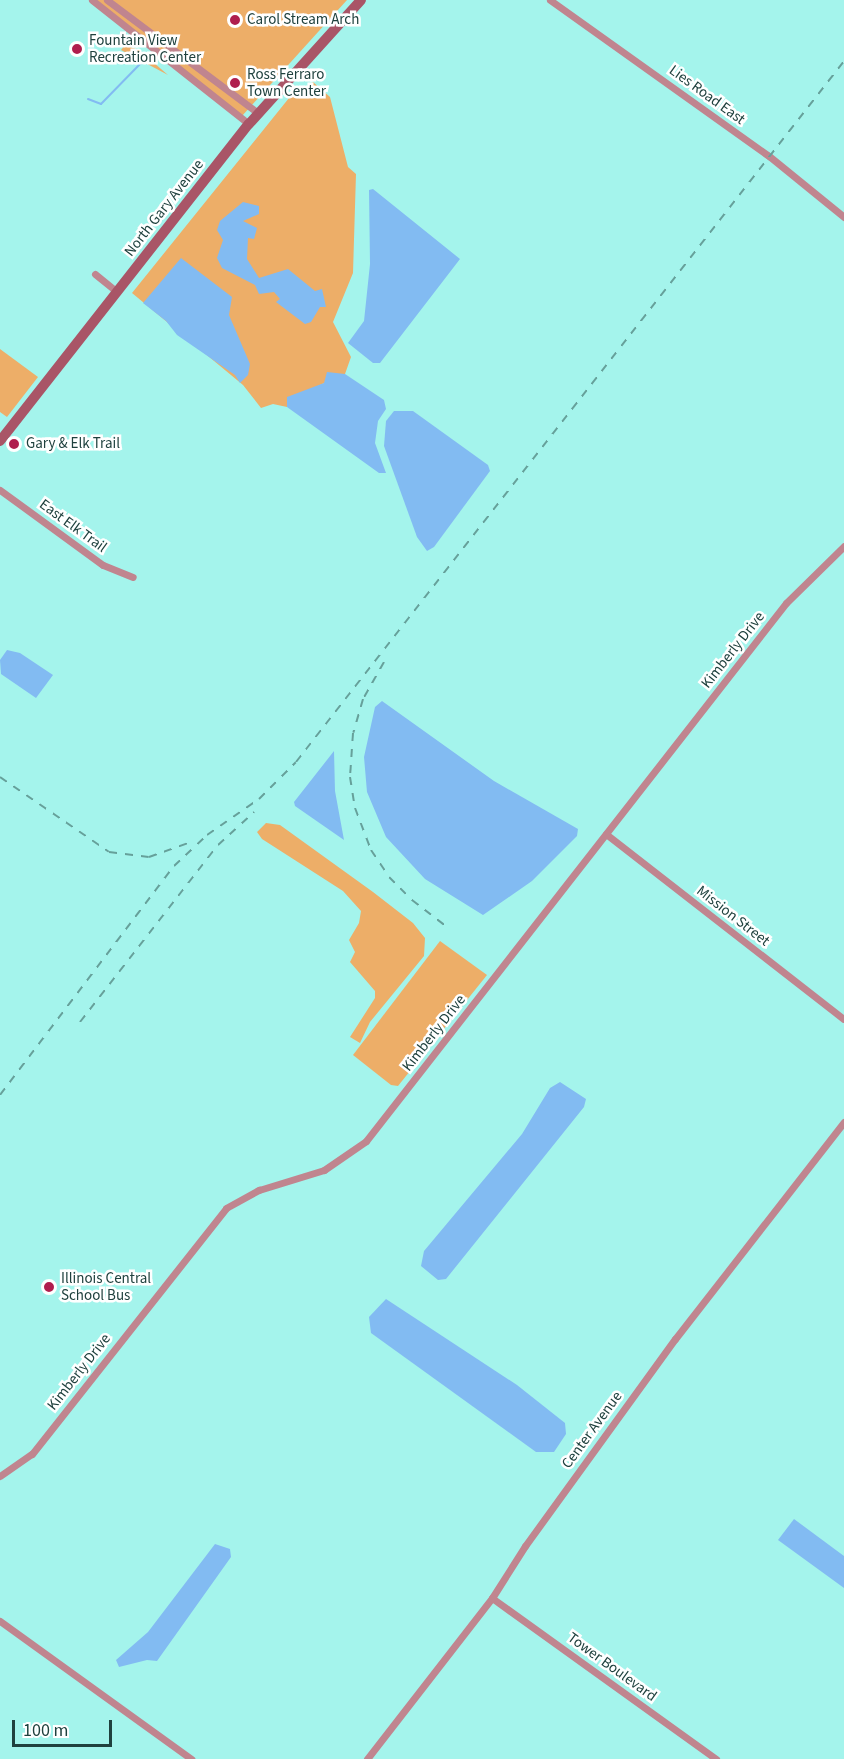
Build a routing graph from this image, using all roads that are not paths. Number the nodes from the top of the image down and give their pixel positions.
1 (92, 0) edge
2 (107, 0) edge
3 (361, 0) edge
4 (550, 0) edge
5 (258, 113) junction
6 (249, 124) junction
7 (844, 217) edge
8 (95, 274) dead end
9 (117, 292) junction
10 (0, 441) edge
11 (0, 490) edge
12 (844, 546) edge
13 (134, 577) dead end
14 (606, 834) junction
15 (844, 1020) edge
16 (844, 1122) edge
17 (0, 1476) edge
18 (492, 1598) junction
19 (0, 1621) edge
20 (191, 1759) edge
21 (367, 1759) edge
22 (716, 1759) edge

1 - 6 street
2 - 5 street
3 - 5 street, North Gary Avenue
4 - 7 street, Lies Road East
5 - 6 street, North Gary Avenue
6 - 9 street, North Gary Avenue
8 - 9 street
9 - 10 street, North Gary Avenue
11 - 13 street, East Elk Trail
12 - 14 street, Kimberly Drive
14 - 15 street, Mission Street
14 - 17 street, Kimberly Drive
16 - 18 street, Center Avenue
18 - 21 street, Center Avenue
18 - 22 street, Tower Boulevard
19 - 20 street

